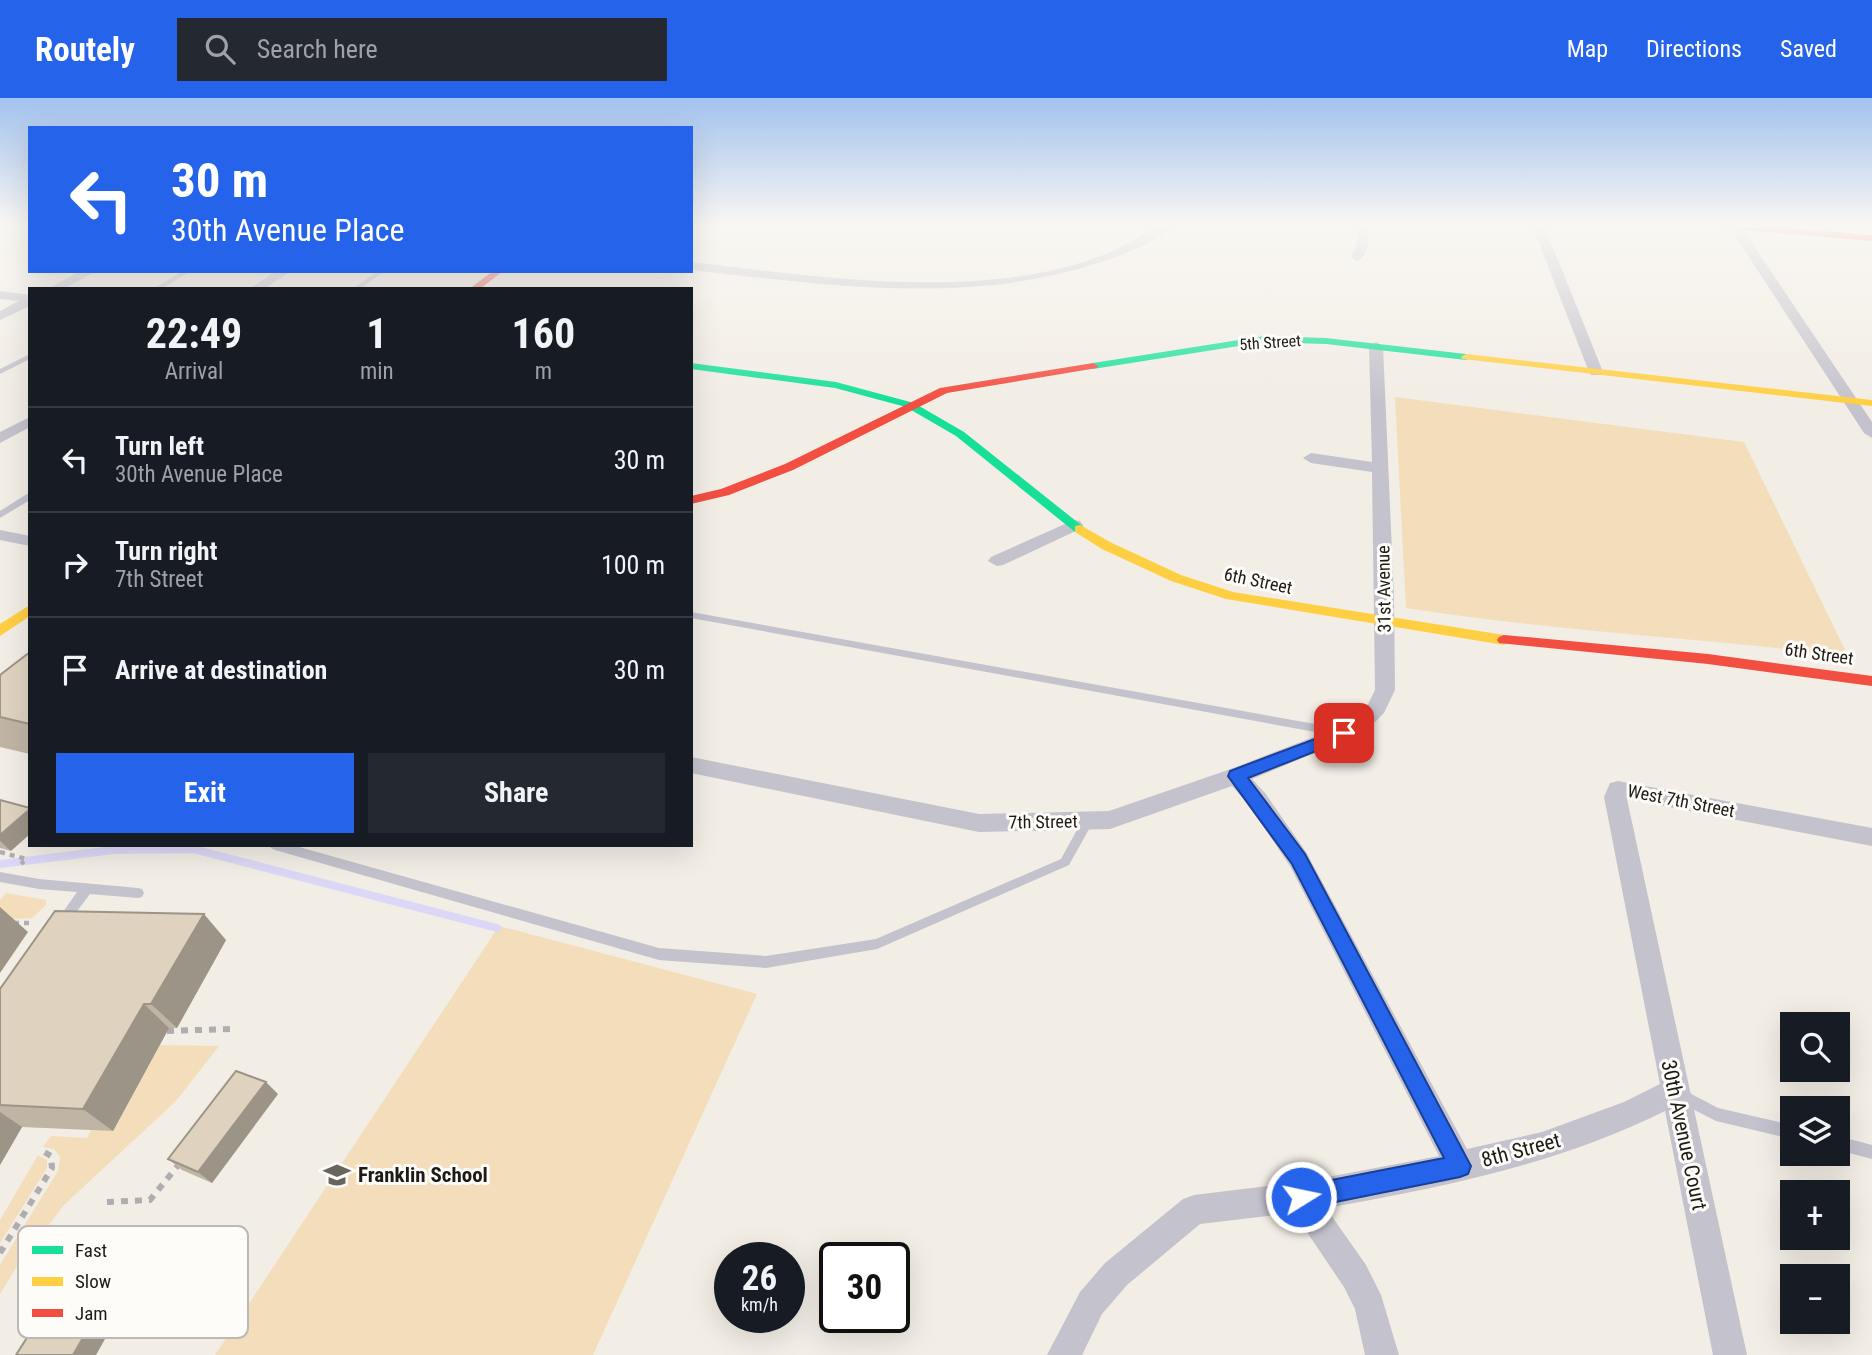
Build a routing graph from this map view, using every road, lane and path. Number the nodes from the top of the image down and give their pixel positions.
1 (919, 284) edge
2 (958, 284) edge
3 (1561, 284) edge
4 (1770, 284) edge
5 (0, 295) edge
6 (28, 300) edge
7 (28, 301) edge
8 (0, 316) edge
9 (1376, 346) junction
10 (28, 357) edge
11 (693, 366) edge
12 (0, 372) edge
13 (1596, 372) junction
14 (1851, 401) junction
15 (1872, 403) edge
16 (909, 405) junction
17 (28, 422) edge
18 (1872, 433) edge
19 (0, 438) edge
20 (1311, 458) dead end
21 (1381, 468) junction
22 (28, 497) edge
23 (693, 500) edge
24 (0, 515) edge
25 (1074, 524) junction
26 (0, 535) edge
27 (28, 541) edge
28 (997, 561) dead end
29 (28, 610) edge
30 (693, 615) edge
31 (1384, 622) junction
32 (5, 627) edge
33 (28, 627) edge
34 (1872, 681) edge
35 (1377, 708) joint
36 (1344, 733) junction
37 (693, 765) edge
38 (1236, 776) junction
39 (1087, 821) junction
40 (1872, 837) edge
41 (282, 847) edge
42 (0, 877) edge
43 (87, 888) junction
44 (138, 893) dead end
45 (1641, 915) joint
46 (10, 923) dead end
47 (31, 923) dead end
48 (55, 931) edge
49 (230, 1028) dead end
50 (167, 1031) dead end
51 (1674, 1092) junction
52 (1780, 1129) edge
53 (1850, 1146) edge
54 (41, 1150) dead end
55 (1872, 1152) edge
56 (183, 1159) edge
57 (1460, 1166) junction
58 (1301, 1197) junction
59 (107, 1202) dead end
60 (0, 1253) edge
61 (1064, 1355) edge
62 (1382, 1355) edge
63 (1730, 1355) edge

1 - 2 street
3 - 13 street
4 - 14 street
5 - 6 street
7 - 8 street
9 - 13 street, 5th Street
9 - 16 street, 5th Street
9 - 21 street, 31st Avenue
10 - 12 lane
11 - 16 street, 6th Street
13 - 14 street, 5th Street
14 - 15 street, 5th Street
14 - 18 street
16 - 23 street, 5th Street
16 - 25 street, 6th Street
17 - 19 street
20 - 21 street
21 - 31 street, 31st Avenue
22 - 24 lane
25 - 28 street
25 - 31 street, 6th Street
26 - 27 street
29 - 32 street
30 - 36 lane
31 - 34 street, 6th Street
31 - 35 street, 31st Avenue
32 - 33 street
35 - 36 street, 7th Street
36 - 38 street, 7th Street
37 - 39 street, 7th Street
38 - 39 street, 7th Street
38 - 57 street
39 - 41 lane
40 - 45 street, West 7th Street
42 - 43 lane
43 - 44 lane
43 - 48 lane
45 - 51 street, 30th Avenue Court
46 - 47 path
49 - 50 path
51 - 52 lane
51 - 57 street, 8th Street
51 - 63 street, 30th Avenue Court
53 - 55 lane
54 - 60 path
56 - 59 path
57 - 58 street, 8th Street
58 - 61 street, 8th Street
58 - 62 street

